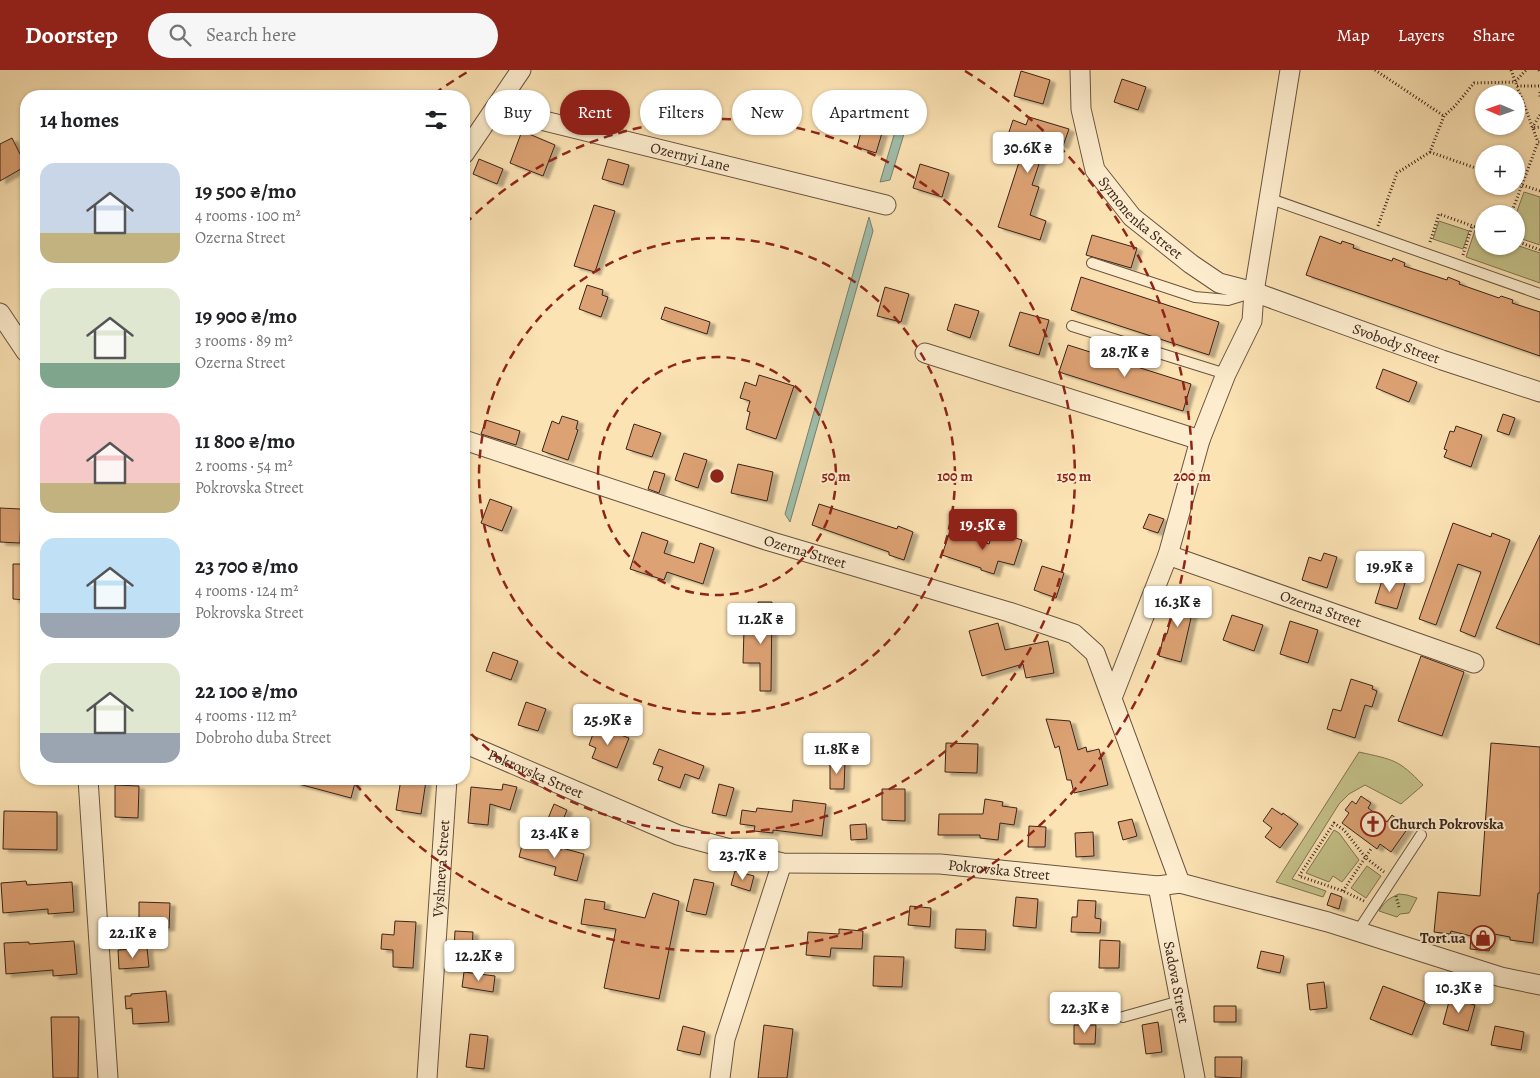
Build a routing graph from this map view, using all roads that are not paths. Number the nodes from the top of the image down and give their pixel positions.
1 (522, 70) edge
2 (1080, 70) edge
3 (1290, 70) edge
4 (509, 90) edge
5 (550, 122) edge
6 (485, 124) edge
7 (470, 146) edge
8 (1268, 198) junction
9 (886, 205) dead end
10 (1092, 263) dead end
11 (1254, 292) junction
12 (1540, 294) edge
13 (0, 313) edge
14 (1072, 326) dead end
15 (20, 343) edge
16 (925, 353) dead end
17 (1226, 374) junction
18 (1540, 392) edge
19 (1200, 440) junction
20 (470, 442) edge
21 (1168, 555) junction
22 (1474, 663) dead end
23 (1112, 698) junction
24 (470, 746) edge
25 (88, 785) edge
26 (447, 785) edge
27 (1421, 835) dead end
28 (782, 863) junction
29 (1180, 883) junction
30 (1158, 886) junction
31 (1358, 931) junction
32 (1540, 985) edge
33 (1180, 1001) junction
34 (1123, 1017) dead end
35 (108, 1078) edge
36 (427, 1078) edge
37 (720, 1078) edge
38 (1195, 1078) edge

1 - 4 street
2 - 11 street, Symonenka Street
3 - 8 street
5 - 9 street, Ozernyi Lane
6 - 7 street
8 - 11 street
8 - 12 lane
10 - 11 lane
11 - 17 street
11 - 18 street, Svobody Street
13 - 15 street
14 - 17 lane
16 - 19 street
17 - 19 street
19 - 21 street
20 - 23 street, Ozerna Street
21 - 22 street, Ozerna Street
21 - 23 street
23 - 29 street, Ozerna Street
24 - 28 street, Pokrovska Street
25 - 35 street
26 - 36 street, Vyshneva Street
27 - 31 lane
28 - 30 street, Pokrovska Street
28 - 37 street
29 - 30 street, Pokrovska Street
29 - 31 street, Pokrovska Street
30 - 33 street, Sadova Street
31 - 32 street, Pokrovska Street
33 - 34 lane
33 - 38 street, Sadova Street

